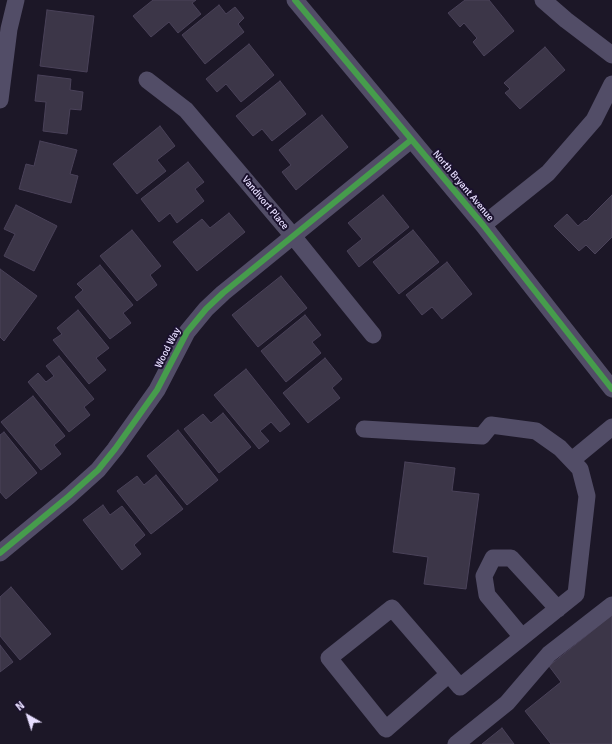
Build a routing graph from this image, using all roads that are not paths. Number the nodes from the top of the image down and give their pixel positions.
1 (16, 0) edge
2 (295, 0) edge
3 (543, 0) edge
4 (612, 55) edge
5 (147, 80) dead end
6 (612, 84) edge
7 (0, 100) edge
8 (411, 140) junction
9 (483, 225) junction
10 (293, 236) junction
11 (373, 335) dead end
12 (612, 389) edge
13 (612, 426) edge
14 (364, 429) dead end
15 (572, 460) junction
16 (0, 553) edge
17 (612, 605) edge
18 (558, 608) junction
19 (522, 637) junction
20 (449, 674) junction
21 (456, 744) edge

1 - 7 street
2 - 8 street, North Bryant Avenue
3 - 4 street
5 - 10 street, Vandivort Place
6 - 9 street
8 - 9 street, North Bryant Avenue
8 - 10 street, Wood Way
9 - 12 street, North Bryant Avenue
10 - 11 street, Vandivort Place
10 - 16 street, Wood Way
13 - 15 street
14 - 15 street
15 - 18 street
17 - 21 street
18 - 19 street
18 - 19 street
19 - 20 street
20 - 20 street

